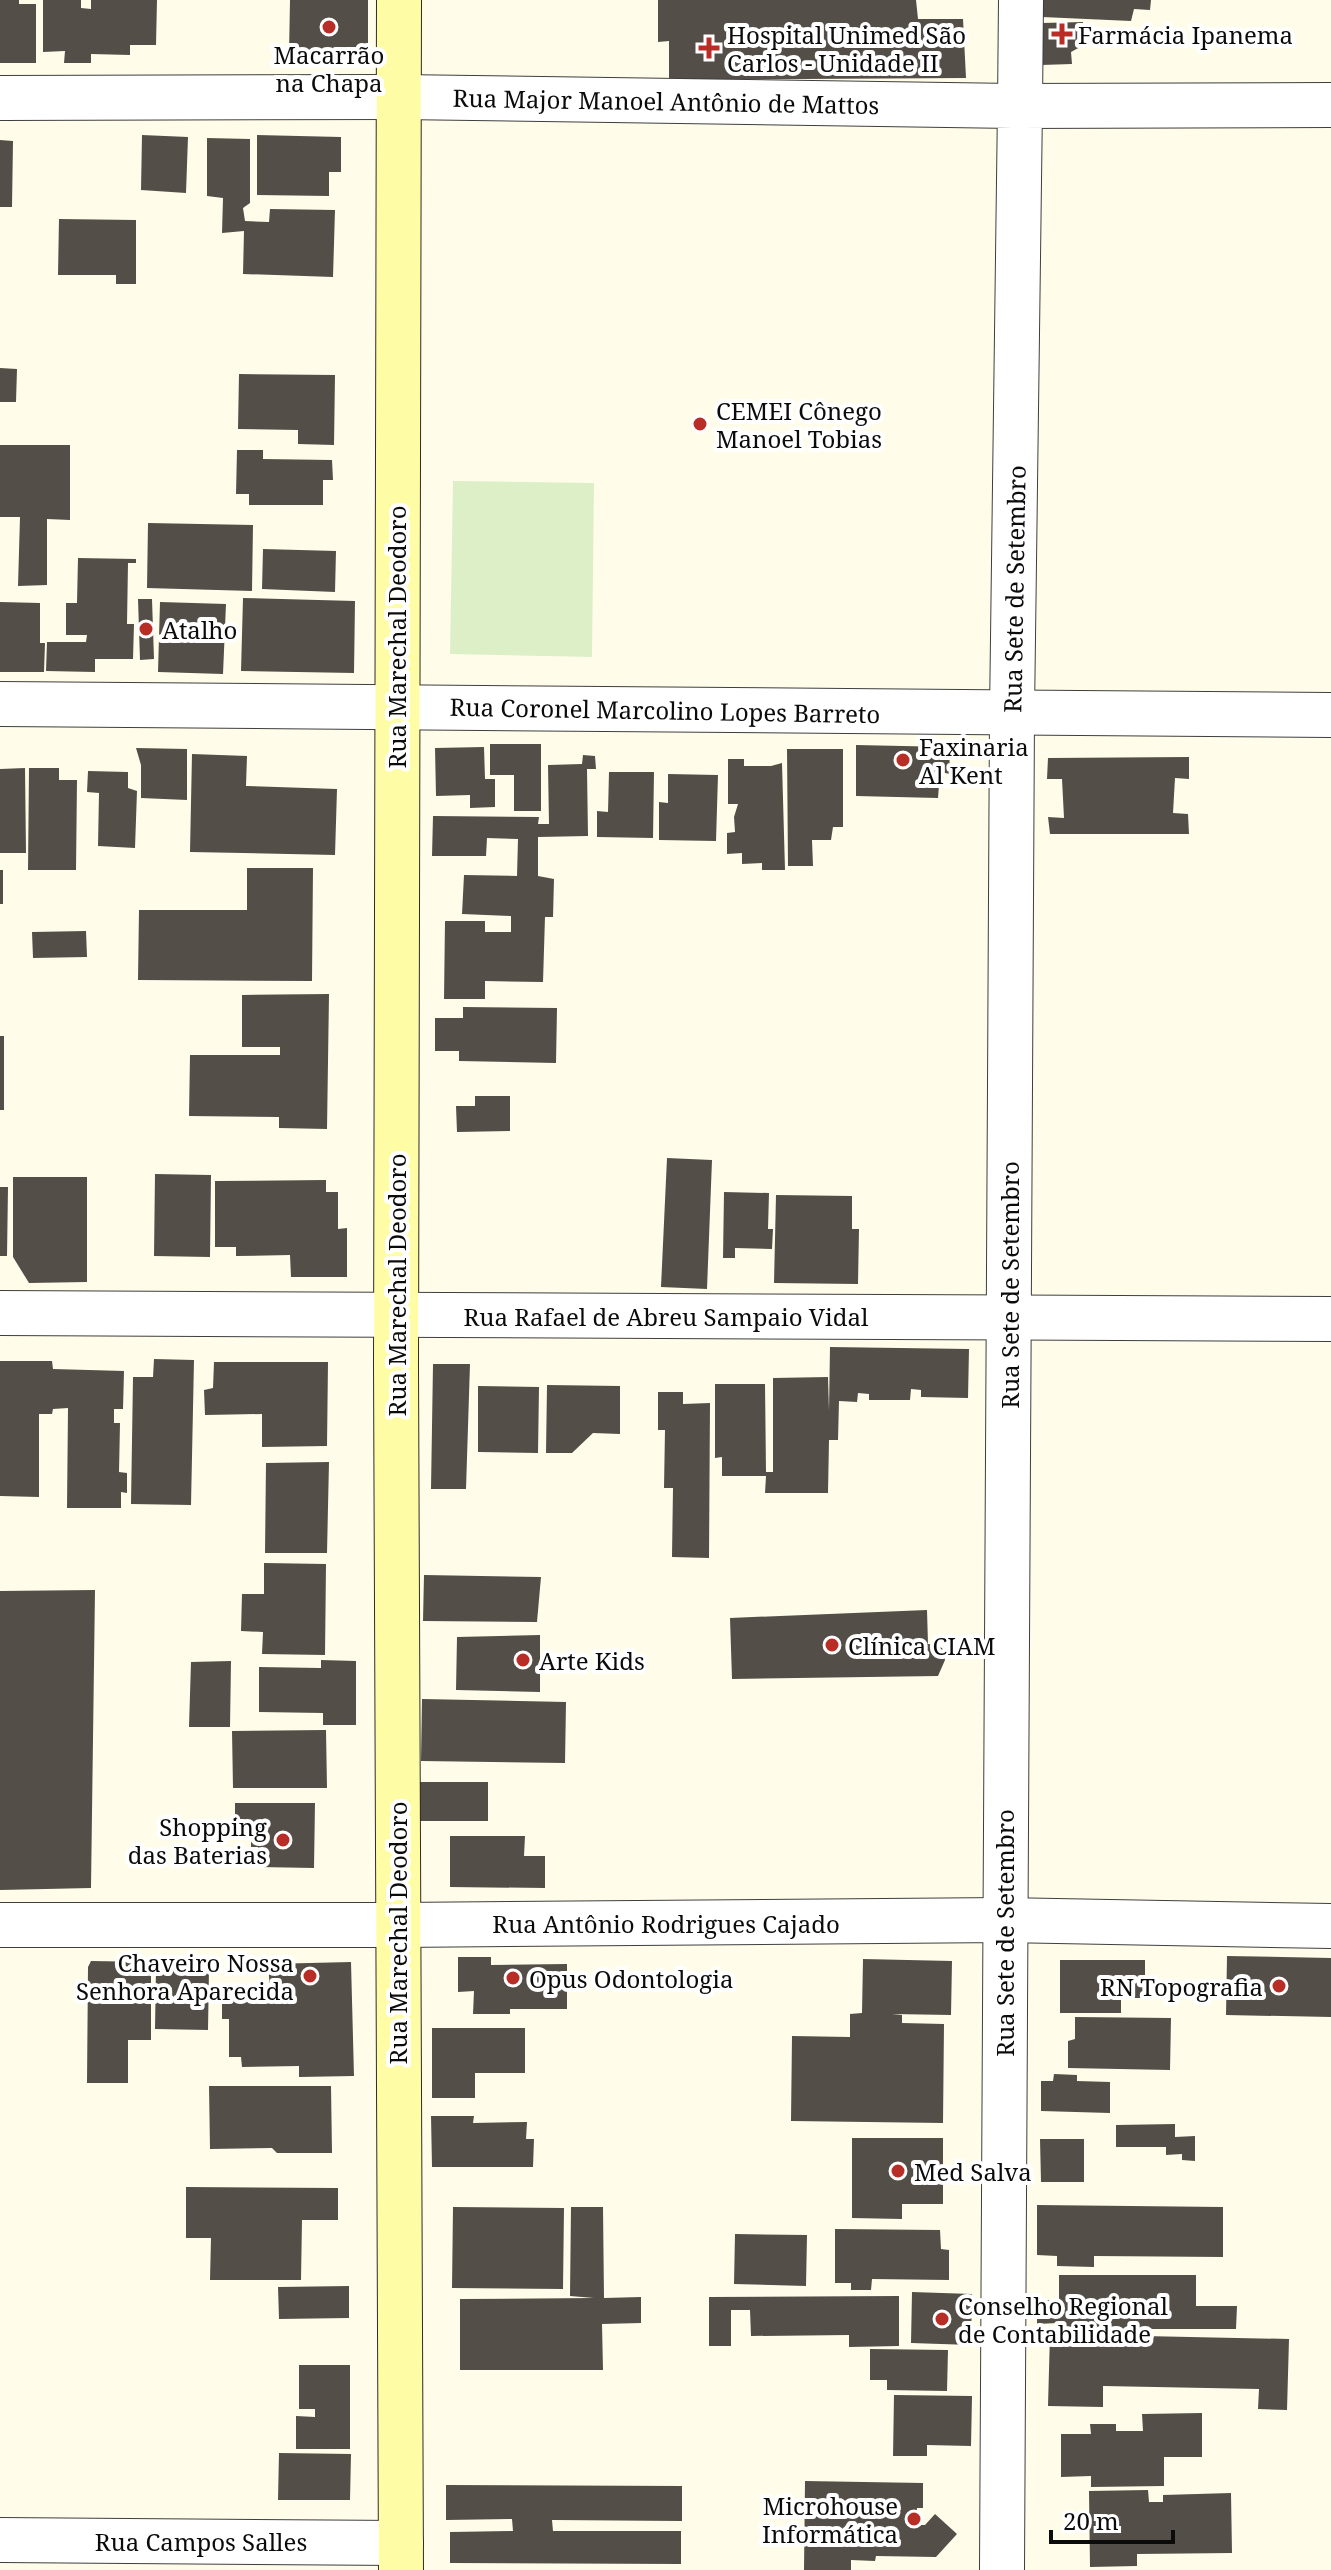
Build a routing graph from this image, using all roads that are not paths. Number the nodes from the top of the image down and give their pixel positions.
1 (399, 0) edge
2 (1021, 0) edge
3 (400, 97) junction
4 (0, 98) edge
5 (1020, 105) junction
6 (1331, 105) edge
7 (0, 704) edge
8 (396, 708) junction
9 (1012, 714) junction
10 (1331, 715) edge
11 (0, 1313) edge
12 (396, 1315) junction
13 (1008, 1316) junction
14 (1331, 1319) edge
15 (1004, 1920) junction
16 (0, 1925) edge
17 (397, 1925) junction
18 (1331, 1926) edge
19 (0, 2540) edge
20 (401, 2557) edge
21 (1002, 2570) edge

1 - 3 main road, Rua Marechal Deodoro
2 - 5 street, Rua Sete de Setembro
3 - 4 street, Rua Major Manoel Antônio de Mattos
3 - 5 street, Rua Major Manoel Antônio de Mattos
3 - 8 main road, Rua Marechal Deodoro
5 - 6 street, Rua Major Manoel Antônio de Mattos
5 - 9 street, Rua Sete de Setembro
7 - 8 street, Rua Coronel Marcolino Lopes Barreto
8 - 9 street, Rua Coronel Marcolino Lopes Barreto
8 - 12 main road, Rua Marechal Deodoro
9 - 10 street, Rua Coronel Marcolino Lopes Barreto
9 - 13 street, Rua Sete de Setembro
11 - 12 street, Rua Rafael de Abreu Sampaio Vidal
12 - 13 street, Rua Rafael de Abreu Sampaio Vidal
12 - 17 main road, Rua Marechal Deodoro
13 - 14 street, Rua Rafael de Abreu Sampaio Vidal
13 - 15 street, Rua Sete de Setembro
15 - 17 street, Rua Antônio Rodrigues Cajado
15 - 18 street, Rua Antônio Rodrigues Cajado
15 - 21 street, Rua Sete de Setembro
16 - 17 street, Rua Antônio Rodrigues Cajado
17 - 20 main road, Rua Marechal Deodoro
19 - 20 street, Rua Campos Salles

